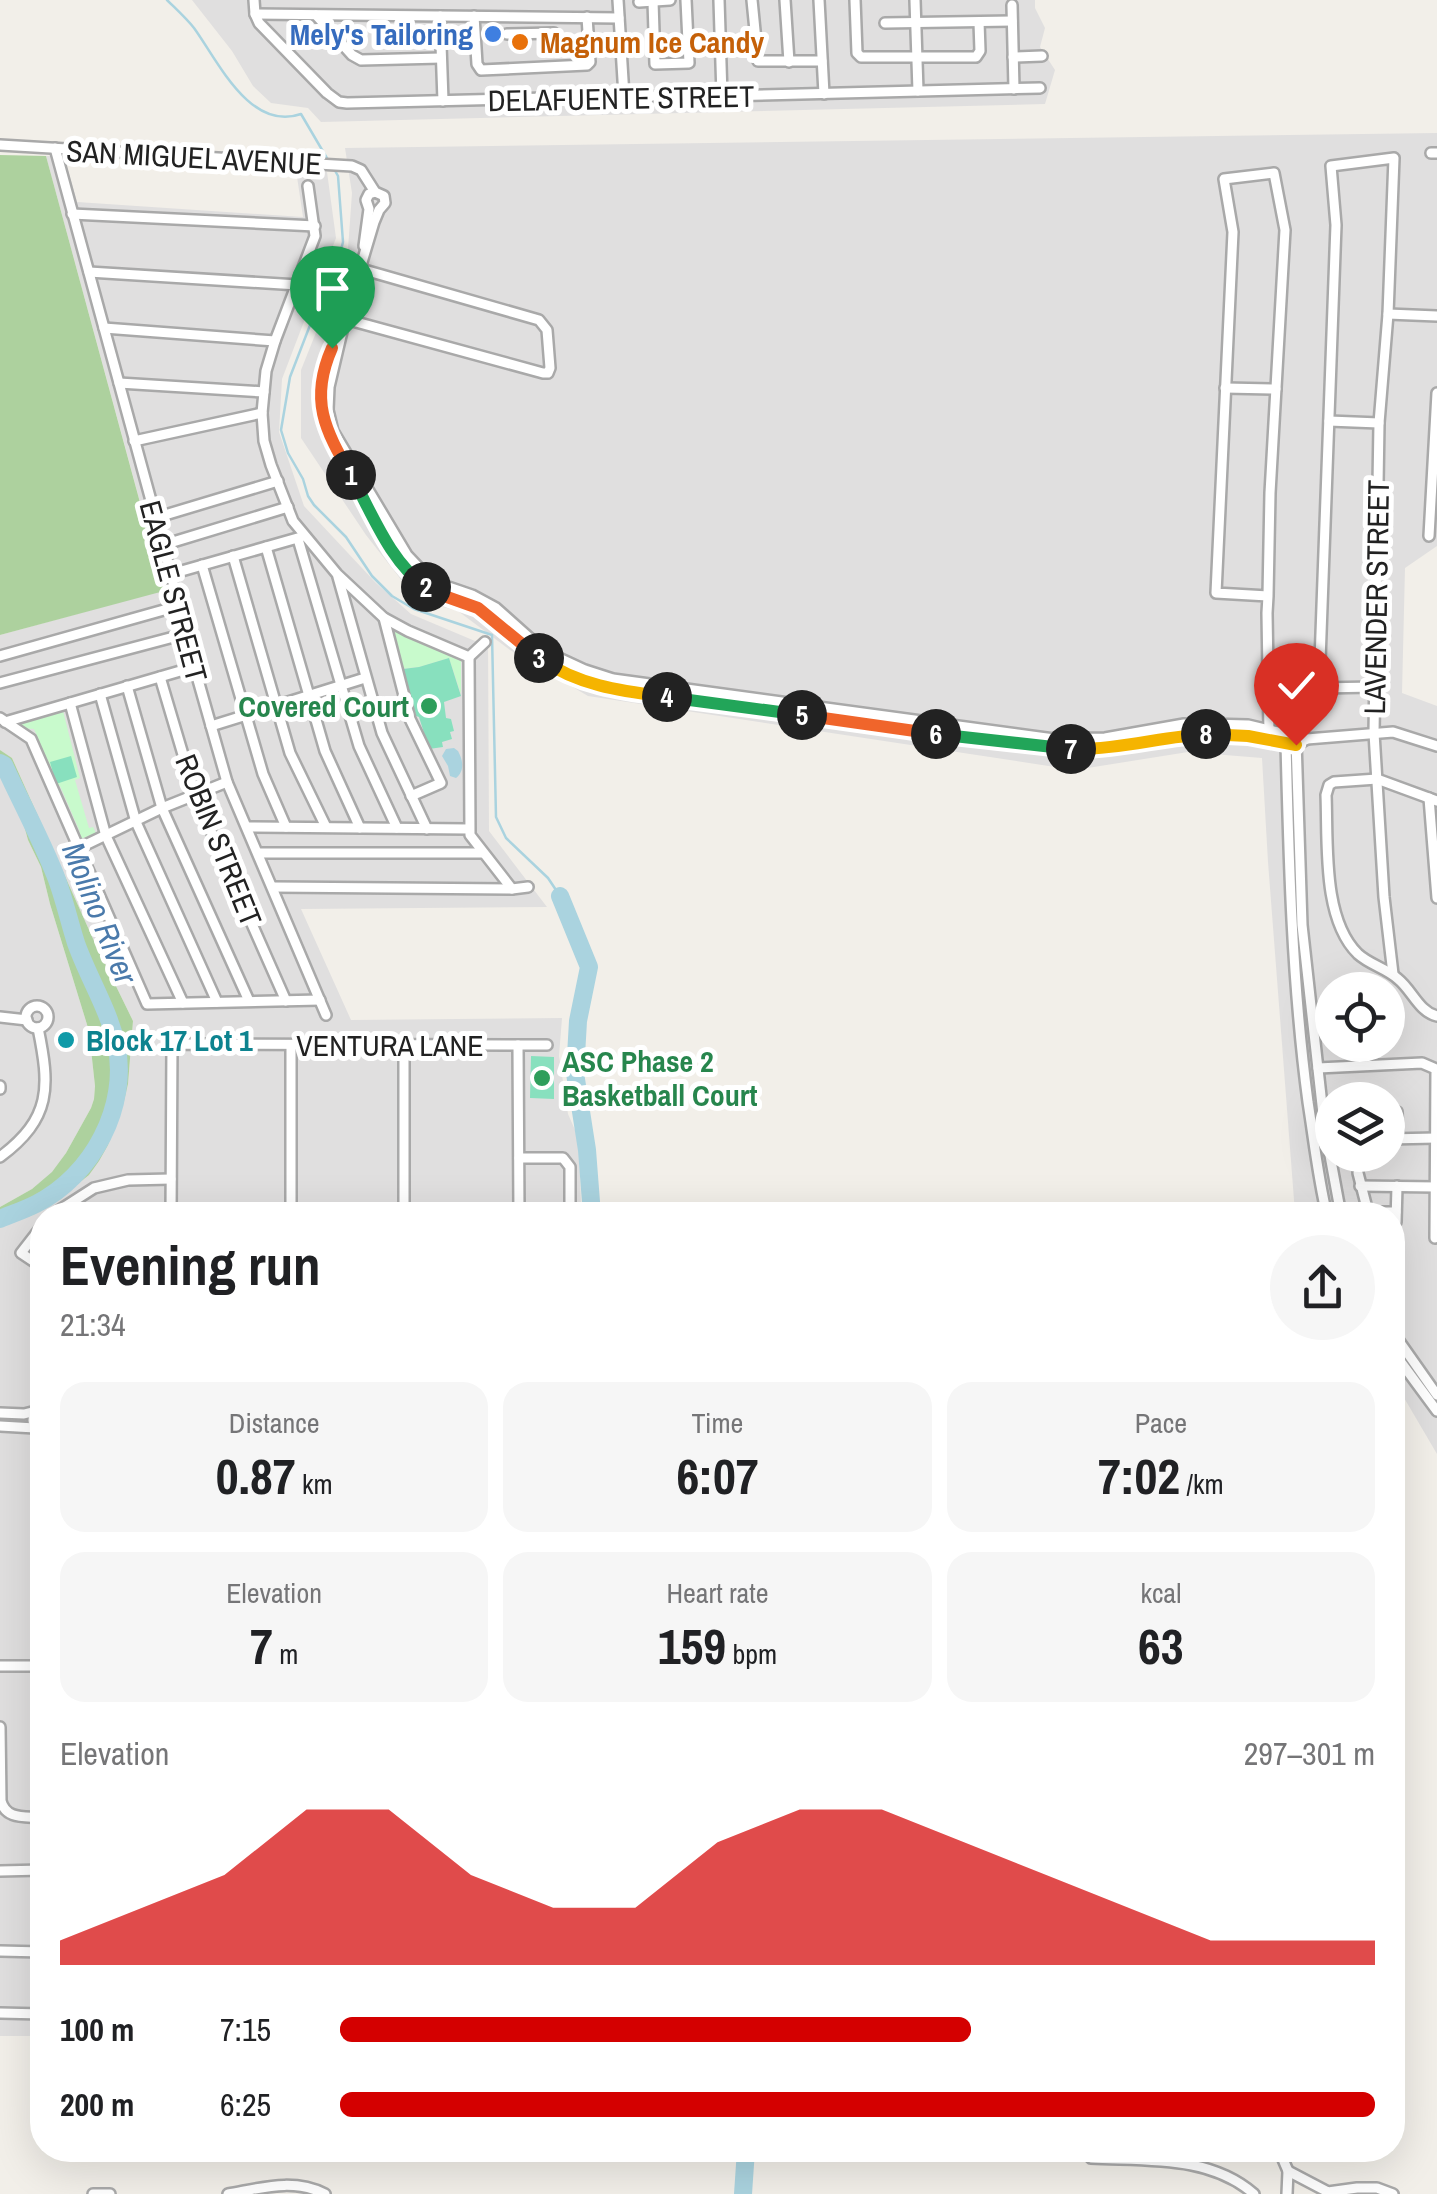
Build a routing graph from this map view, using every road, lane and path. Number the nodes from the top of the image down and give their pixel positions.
1 (254, 0) edge
2 (618, 0) edge
3 (670, 0) edge
4 (686, 0) edge
5 (720, 0) edge
6 (752, 0) edge
7 (785, 0) edge
8 (819, 0) edge
9 (855, 0) edge
10 (915, 0) edge
11 (653, 1) edge
12 (639, 2) edge
13 (1012, 4) dead end
14 (255, 14) junction
15 (316, 15) junction
16 (440, 16) junction
17 (474, 16) junction
18 (506, 16) junction
19 (553, 17) junction
20 (587, 17) junction
21 (619, 18) junction
22 (1012, 21) junction
23 (980, 22) junction
24 (916, 23) junction
25 (885, 24) dead end
26 (554, 33) junction
27 (556, 47) dead end
28 (1013, 56) junction
29 (1042, 56) dead end
30 (917, 57) junction
31 (441, 58) junction
32 (822, 61) junction
33 (789, 62) junction
34 (655, 64) junction
35 (655, 78) dead end
36 (1040, 88) dead end
37 (1014, 89) junction
38 (918, 92) junction
39 (824, 94) junction
40 (624, 96) junction
41 (722, 96) junction
42 (443, 101) junction
43 (0, 145) edge
44 (56, 152) junction
45 (308, 186) dead end
46 (72, 214) junction
47 (316, 226) junction
48 (361, 269) junction
49 (89, 272) junction
50 (298, 285) junction
51 (1388, 314) junction
52 (1437, 316) edge
53 (346, 318) junction
54 (104, 328) junction
55 (275, 341) junction
56 (119, 384) junction
57 (1225, 388) junction
58 (1276, 389) junction
59 (264, 392) junction
60 (1437, 392) edge
61 (262, 413) junction
62 (1329, 421) junction
63 (1380, 423) junction
64 (134, 441) junction
65 (278, 481) junction
66 (288, 507) junction
67 (1434, 510) edge
68 (155, 518) junction
69 (1429, 536) dead end
70 (301, 537) junction
71 (163, 545) junction
72 (266, 547) junction
73 (233, 556) junction
74 (202, 565) junction
75 (171, 574) junction
76 (337, 574) junction
77 (1268, 596) junction
78 (178, 606) junction
79 (384, 618) junction
80 (185, 634) junction
81 (484, 642) dead end
82 (0, 656) edge
83 (469, 657) junction
84 (194, 667) junction
85 (160, 677) junction
86 (365, 678) junction
87 (0, 683) edge
88 (127, 686) junction
89 (340, 686) junction
90 (1375, 687) junction
91 (100, 694) junction
92 (308, 696) junction
93 (70, 703) junction
94 (275, 706) junction
95 (245, 716) junction
96 (3, 720) edge
97 (211, 726) junction
98 (1374, 733) junction
99 (1269, 734) junction
100 (1291, 740) junction
101 (1437, 746) edge
102 (1377, 780) junction
103 (227, 782) junction
104 (195, 796) junction
105 (411, 796) junction
106 (1433, 799) edge
107 (162, 808) junction
108 (136, 822) junction
109 (248, 826) junction
110 (286, 827) junction
111 (326, 827) junction
112 (360, 828) junction
113 (398, 828) junction
114 (427, 828) junction
115 (470, 829) junction
116 (106, 836) junction
117 (80, 848) junction
118 (259, 853) junction
119 (483, 853) junction
120 (273, 887) junction
121 (528, 887) dead end
122 (512, 889) junction
123 (1437, 898) edge
124 (1388, 972) edge
125 (1392, 972) edge
126 (1405, 985) edge
127 (286, 1000) junction
128 (320, 1000) junction
129 (217, 1002) junction
130 (249, 1002) junction
131 (183, 1003) junction
132 (326, 1015) dead end
133 (1437, 1016) edge
134 (0, 1017) edge
135 (27, 1020) junction
136 (38, 1028) junction
137 (291, 1044) junction
138 (404, 1045) junction
139 (518, 1045) junction
140 (547, 1045) dead end
141 (1318, 1068) junction
142 (1436, 1138) edge
143 (1405, 1139) edge
144 (0, 1157) edge
145 (519, 1158) junction
146 (1358, 1173) dead end
147 (171, 1178) junction
148 (1360, 1186) junction
149 (1397, 1186) junction
150 (1436, 1186) edge
151 (72, 1202) edge
152 (171, 1202) edge
153 (291, 1202) edge
154 (404, 1202) edge
155 (519, 1202) edge
156 (570, 1202) edge
157 (1324, 1202) edge
158 (1339, 1202) edge
159 (1365, 1202) edge
160 (1396, 1202) edge
161 (1435, 1238) edge
162 (1405, 1349) edge
163 (1405, 1368) edge
164 (1437, 1395) edge
165 (1437, 1411) edge
166 (30, 1412) edge
167 (0, 1413) edge
168 (0, 1426) edge
169 (30, 1430) edge
170 (0, 1666) edge
171 (30, 1666) edge
172 (0, 1727) edge
173 (30, 1817) edge
174 (30, 1870) edge
175 (0, 1871) edge
176 (0, 1951) edge
177 (30, 1952) edge
178 (0, 2014) edge
179 (30, 2014) edge
180 (1170, 2162) edge
181 (1284, 2162) edge
182 (1288, 2171) junction
183 (94, 2194) edge
184 (110, 2194) edge
185 (228, 2194) edge
186 (325, 2194) edge
187 (1254, 2194) edge
188 (1287, 2194) edge
189 (1393, 2194) edge

1 - 14 street
2 - 21 street
3 - 11 street
4 - 34 street
5 - 41 street
6 - 33 street
7 - 33 street
8 - 32 street
9 - 30 street
10 - 24 street
11 - 12 street
11 - 34 street
13 - 22 street
14 - 15 street
14 - 42 street, DELAFUENTE STREET
15 - 16 street
15 - 31 street
16 - 17 street
16 - 31 street
17 - 18 street
17 - 20 street
18 - 19 street
18 - 26 street
19 - 20 street
19 - 26 street
20 - 21 street
21 - 40 street
22 - 23 street
22 - 28 street
23 - 24 street
23 - 30 street
24 - 25 street
24 - 30 street
26 - 27 street
28 - 29 street
28 - 37 street
30 - 38 street
31 - 42 street
32 - 33 street
32 - 39 street
34 - 35 street
36 - 37 street, DELAFUENTE STREET
37 - 38 street, DELAFUENTE STREET
38 - 39 street, DELAFUENTE STREET
39 - 41 street, DELAFUENTE STREET
40 - 41 street, DELAFUENTE STREET
40 - 42 street, DELAFUENTE STREET
43 - 44 street, SAN MIGUEL AVENUE
44 - 46 street, EAGLE STREET
44 - 48 street, SAN MIGUEL AVENUE
45 - 47 street
46 - 47 street
46 - 49 street, EAGLE STREET
47 - 50 street
48 - 53 street
48 - 53 street
49 - 50 street
49 - 54 street, EAGLE STREET
50 - 55 street
51 - 52 street
51 - 62 street, LAVENDER STREET
51 - 63 street, LAVENDER STREET
53 - 99 street
54 - 55 street
54 - 56 street, EAGLE STREET
55 - 59 street
56 - 59 street
56 - 64 street, EAGLE STREET
57 - 58 street
57 - 58 street
57 - 77 street
58 - 77 street
59 - 61 street
60 - 67 street
61 - 64 street
61 - 65 street
62 - 63 street
62 - 90 street
63 - 90 street, LAVENDER STREET
64 - 68 street, EAGLE STREET
65 - 66 street
65 - 68 street
66 - 70 street
66 - 71 street
67 - 69 street
68 - 71 street, EAGLE STREET
70 - 72 street
70 - 76 street
70 - 89 street
71 - 75 street, EAGLE STREET
72 - 73 street
72 - 92 street
73 - 74 street
73 - 94 street
74 - 75 street
74 - 95 street
75 - 78 street, EAGLE STREET
76 - 79 street
76 - 86 street
77 - 99 street
78 - 80 street, EAGLE STREET
78 - 82 street
79 - 83 street
79 - 105 street
80 - 84 street, EAGLE STREET
80 - 87 street
81 - 83 street
83 - 115 street
84 - 85 street
84 - 97 street, EAGLE STREET
85 - 88 street
85 - 104 street, ROBIN STREET
86 - 89 street
86 - 105 street
88 - 91 street
88 - 107 street
89 - 92 street
89 - 113 street
90 - 98 street, LAVENDER STREET
91 - 93 street
91 - 108 street
92 - 94 street
92 - 112 street
93 - 96 street
93 - 116 street
94 - 95 street
94 - 111 street
95 - 97 street
95 - 110 street
96 - 117 street
97 - 103 street, EAGLE STREET
98 - 100 street
98 - 101 street
98 - 102 street, LAVENDER STREET
99 - 100 street
100 - 141 street
100 - 157 street
102 - 106 street
102 - 124 street
102 - 125 street, LAVENDER STREET
103 - 104 street
103 - 109 street, EAGLE STREET
104 - 107 street
104 - 127 street, ROBIN STREET
105 - 114 street
106 - 123 street
107 - 108 street
107 - 130 street
108 - 116 street
108 - 129 street
109 - 110 street
109 - 118 street, EAGLE STREET
110 - 111 street
111 - 112 street
112 - 113 street
113 - 114 street
114 - 115 street
115 - 119 street
116 - 117 street
116 - 131 street
117 - 131 street
118 - 119 street
118 - 120 street, EAGLE STREET
119 - 122 street
120 - 122 street
120 - 128 street, EAGLE STREET
121 - 122 street
126 - 133 street
127 - 128 street
127 - 130 street
128 - 132 street, EAGLE STREET
129 - 130 street
129 - 131 street
134 - 135 street
135 - 136 street
135 - 136 street
136 - 144 street
137 - 138 street, VENTURA LANE
137 - 147 street, VENTURA LANE
137 - 153 street
138 - 139 street, VENTURA LANE
138 - 154 street
139 - 140 street, VENTURA LANE
139 - 145 street
141 - 142 street
141 - 158 street
142 - 143 street
142 - 150 street
145 - 155 street
145 - 156 street
146 - 148 street
147 - 151 street
147 - 152 street
148 - 149 street
148 - 159 street
149 - 150 street
149 - 160 street
150 - 161 street
162 - 164 street
163 - 165 street
166 - 167 street
168 - 169 street
170 - 171 street
172 - 173 street
174 - 175 street
176 - 177 street
178 - 179 street
180 - 187 street
181 - 182 street
182 - 188 street
182 - 189 street
183 - 184 street
185 - 186 street

